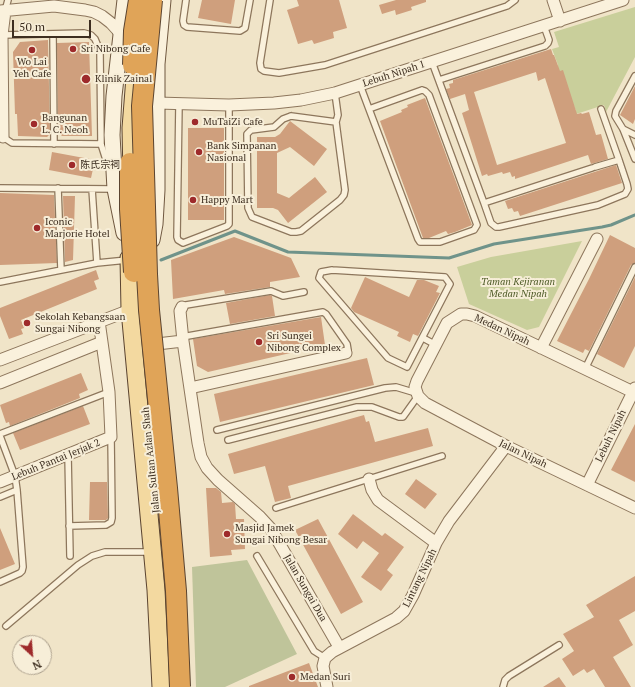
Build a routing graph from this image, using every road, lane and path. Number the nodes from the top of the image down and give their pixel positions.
1 (69, 0) edge
2 (125, 0) edge
3 (139, 0) edge
4 (142, 0) edge
5 (148, 0) edge
6 (152, 0) edge
7 (164, 0) edge
8 (186, 0) edge
9 (250, 0) edge
10 (270, 0) edge
11 (515, 0) edge
12 (553, 0) edge
13 (623, 0) edge
14 (54, 6) junction
15 (4, 7) edge
16 (560, 21) junction
17 (544, 26) junction
18 (120, 33) junction
19 (53, 34) junction
20 (1, 35) edge
21 (432, 62) junction
22 (635, 76) edge
23 (439, 80) junction
24 (360, 86) junction
25 (335, 93) junction
26 (157, 103) junction
27 (179, 104) junction
28 (229, 105) junction
29 (369, 109) junction
30 (601, 109) dead end
31 (336, 122) junction
32 (623, 129) junction
33 (635, 135) edge
34 (3, 137) joint
35 (54, 144) junction
36 (101, 144) junction
37 (635, 159) edge
38 (619, 160) junction
39 (0, 188) edge
40 (58, 188) junction
41 (92, 189) junction
42 (115, 189) junction
43 (484, 203) junction
44 (597, 239) dead end
45 (150, 259) junction
46 (129, 260) junction
47 (97, 263) junction
48 (635, 268) edge
49 (61, 270) junction
50 (0, 282) edge
51 (304, 292) dead end
52 (182, 308) joint
53 (130, 310) junction
54 (99, 321) junction
55 (423, 338) junction
56 (183, 339) junction
57 (102, 342) junction
58 (157, 344) junction
59 (436, 345) junction
60 (541, 348) junction
61 (346, 353) joint
62 (0, 360) edge
63 (585, 369) junction
64 (0, 383) edge
65 (190, 388) junction
66 (634, 390) edge
67 (109, 392) junction
68 (417, 394) junction
69 (218, 430) dead end
70 (0, 435) edge
71 (111, 437) junction
72 (228, 440) dead end
73 (506, 446) junction
74 (68, 455) junction
75 (442, 456) dead end
76 (15, 476) junction
77 (369, 479) junction
78 (0, 482) edge
79 (587, 485) junction
80 (17, 490) junction
81 (0, 497) edge
82 (276, 508) dead end
83 (635, 508) edge
84 (69, 526) junction
85 (436, 543) junction
86 (153, 552) junction
87 (70, 556) dead end
88 (256, 556) dead end
89 (0, 582) edge
90 (6, 626) dead end
91 (560, 645) dead end
92 (339, 647) junction
93 (325, 658) junction
94 (161, 687) edge
95 (166, 687) edge
96 (180, 687) edge
97 (185, 687) edge
98 (328, 687) edge
99 (503, 687) edge

1 - 14 street
2 - 18 main road, Jalan Sultan Azlan Shah
3 - 95 highway, Jalan Sultan Azlan Shah, bridge
4 - 46 main road, Jalan Sultan Azlan Shah
5 - 45 main road, Jalan Sultan Azlan Shah
6 - 96 highway, Jalan Sultan Azlan Shah, bridge
7 - 26 main road, Jalan Sultan Azlan Shah
8 - 9 lane
10 - 11 lane
12 - 16 street
13 - 16 street, Lebuh Nipah 1
14 - 15 street
14 - 18 street
15 - 20 street
16 - 17 street, Lebuh Nipah 1
17 - 21 street, Lebuh Nipah 1
17 - 23 lane
18 - 42 main road, Jalan Sultan Azlan Shah
19 - 20 lane
19 - 35 lane
19 - 36 lane
20 - 34 street
21 - 23 lane
21 - 24 street, Lebuh Nipah 1
22 - 32 lane
23 - 43 lane
24 - 25 street, Lebuh Nipah 1
24 - 29 lane
25 - 28 street, Lebuh Nipah 1
25 - 31 lane
26 - 27 street, Lebuh Nipah 1
26 - 45 main road, Jalan Sultan Azlan Shah
27 - 28 street, Lebuh Nipah 1
27 - 28 lane
29 - 29 lane
30 - 38 lane
31 - 31 lane
32 - 33 lane
32 - 37 lane
34 - 35 lane
35 - 36 lane
36 - 42 lane
38 - 43 lane
38 - 43 lane
39 - 40 lane
40 - 41 lane
40 - 49 lane
41 - 42 lane
41 - 47 lane
42 - 46 main road, Jalan Sultan Azlan Shah
44 - 60 street, Medan Nipah
45 - 58 main road, Jalan Sultan Azlan Shah
46 - 47 lane
46 - 53 main road, Jalan Sultan Azlan Shah
47 - 49 lane
48 - 63 lane
49 - 50 lane
51 - 52 lane
52 - 56 street, Jalan Sungai Dua
53 - 54 street
53 - 86 main road, Jalan Sultan Azlan Shah
54 - 57 street
54 - 62 street
55 - 55 lane
55 - 59 lane
56 - 58 street
56 - 61 lane
56 - 65 street, Jalan Sungai Dua
57 - 64 street
57 - 67 street
58 - 97 main road, Jalan Sultan Azlan Shah
59 - 60 street, Medan Nipah
59 - 68 street, Medan Nipah
60 - 63 street, Medan Nipah
61 - 65 street
63 - 66 street, Medan Nipah
65 - 92 street, Jalan Sungai Dua
66 - 79 street, Lebuh Nipah
67 - 70 lane
67 - 71 street
68 - 69 lane
68 - 72 lane
68 - 73 street, Jalan Nipah
70 - 76 lane
71 - 74 street, Lebuh Pantai Jerjak 2
71 - 84 lane
73 - 79 street, Jalan Nipah
73 - 85 street, Lintang Nipah
74 - 76 street, Lebuh Pantai Jerjak 2
74 - 84 lane
75 - 77 lane
76 - 78 street, Lebuh Pantai Jerjak 2
76 - 80 lane
77 - 82 lane
77 - 85 street
79 - 83 street, Jalan Nipah
80 - 81 lane
80 - 89 lane
84 - 87 lane
85 - 92 street, Lintang Nipah
86 - 90 lane
86 - 94 main road, Jalan Sultan Azlan Shah
88 - 93 lane
91 - 99 lane
92 - 93 street, Lintang Nipah
93 - 98 street

